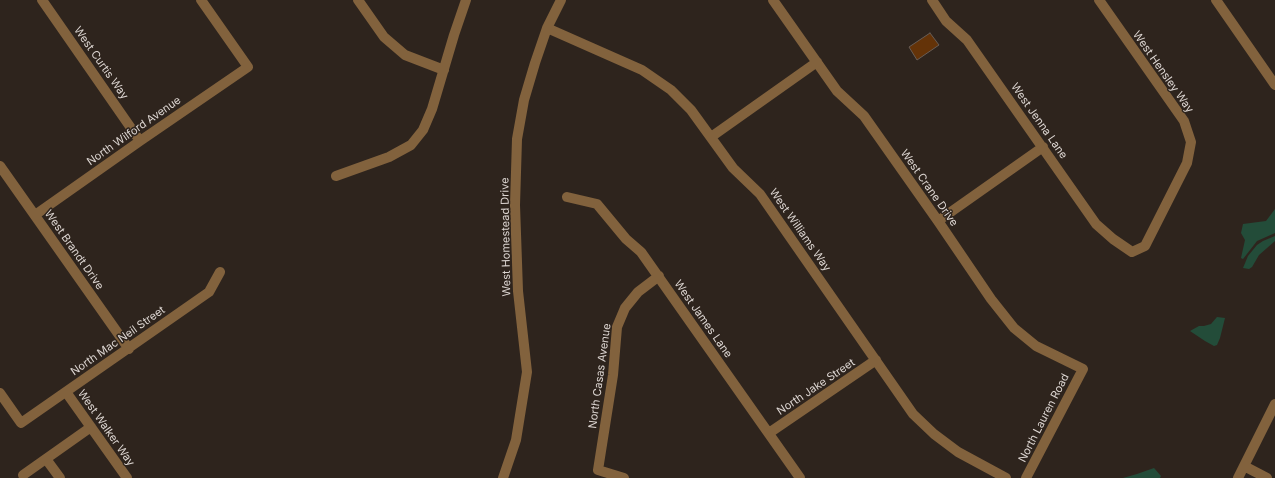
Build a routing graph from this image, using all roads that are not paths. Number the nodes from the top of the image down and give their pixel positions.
1 (42, 0) edge
2 (201, 0) edge
3 (358, 0) edge
4 (466, 0) edge
5 (561, 0) edge
6 (773, 0) edge
7 (932, 0) edge
8 (1099, 0) edge
9 (1216, 0) edge
10 (547, 28) junction
11 (817, 62) junction
12 (444, 70) junction
13 (1275, 85) edge
14 (711, 137) junction
15 (140, 140) junction
16 (1043, 147) junction
17 (0, 166) edge
18 (336, 176) dead end
19 (568, 197) dead end
20 (34, 215) junction
21 (938, 220) junction
22 (1132, 252) joint
23 (220, 272) dead end
24 (659, 276) junction
25 (128, 349) junction
26 (876, 360) junction
27 (1083, 369) joint
28 (66, 392) junction
29 (0, 393) edge
30 (1275, 404) edge
31 (91, 427) junction
32 (769, 433) junction
33 (46, 459) junction
34 (1244, 466) junction
35 (22, 477) edge
36 (60, 478) edge
37 (127, 478) edge
38 (503, 478) edge
39 (624, 478) edge
40 (800, 478) edge
41 (1006, 478) edge
42 (1026, 478) edge
43 (1238, 478) edge
44 (1267, 478) edge

1 - 15 street, West Curtis Way
2 - 15 street, North Wilford Avenue
3 - 12 street
4 - 12 street
5 - 10 street, West Homestead Drive
6 - 11 street, West Crane Drive
7 - 16 street, West Jenna Lane
8 - 22 street, West Hensley Way
9 - 13 street
10 - 14 street, West Williams Way
10 - 38 street, West Homestead Drive
11 - 14 street
11 - 21 street, West Crane Drive
12 - 18 street
14 - 26 street, West Williams Way
15 - 20 street, North Wilford Avenue
16 - 21 street
16 - 22 street, West Jenna Lane
17 - 20 street, West Brandt Drive
19 - 24 street, West James Lane
20 - 25 street, West Brandt Drive
21 - 27 street, West Crane Drive
23 - 25 street, North Mac Neil Street
24 - 32 street, West James Lane
24 - 39 street, North Casas Avenue
25 - 28 street, North Mac Neil Street
26 - 32 street, North Jake Street
26 - 41 street, West Williams Way
27 - 42 street, North Lauren Road
28 - 29 street, North Mac Neil Street
28 - 31 street, West Walker Way
30 - 34 street
31 - 33 street
31 - 37 street, West Walker Way
32 - 40 street, West James Lane
33 - 35 street
33 - 36 street
34 - 43 street
34 - 44 street

